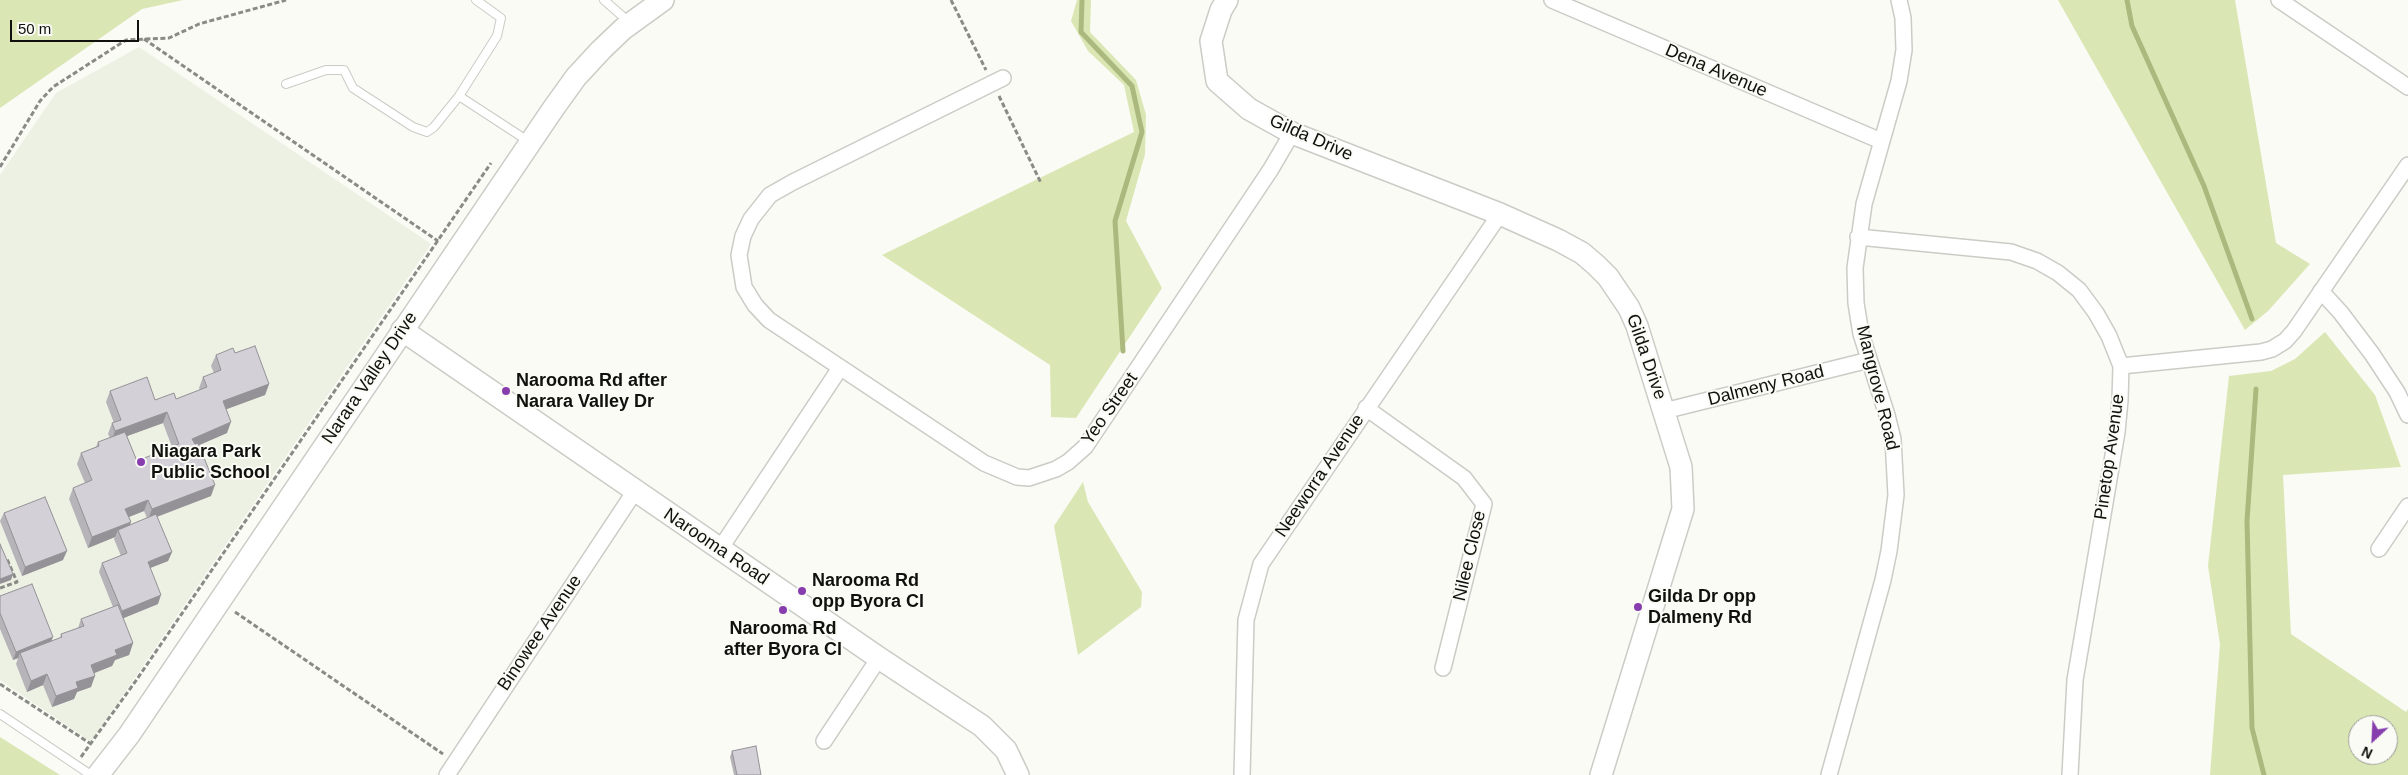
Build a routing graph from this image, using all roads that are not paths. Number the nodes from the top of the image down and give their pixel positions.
1 (476, 0) edge
2 (604, 0) edge
3 (663, 0) edge
4 (1227, 0) edge
5 (1552, 0) edge
6 (1899, 0) edge
7 (2279, 0) edge
8 (631, 23) junction
9 (998, 81) road end
10 (286, 84) dead end
11 (2408, 87) edge
12 (459, 96) junction
13 (1292, 133) junction
14 (1881, 141) junction
15 (530, 142) junction
16 (2408, 165) edge
17 (1500, 214) junction
18 (1858, 237) junction
19 (2321, 291) junction
20 (402, 330) junction
21 (1869, 360) junction
22 (2121, 366) junction
23 (840, 368) junction
24 (1366, 408) junction
25 (1664, 411) junction
26 (2408, 415) edge
27 (635, 491) junction
28 (2408, 506) edge
29 (720, 549) junction
30 (2379, 549) dead end
31 (879, 658) junction
32 (1443, 668) dead end
33 (0, 714) edge
34 (824, 740) dead end
35 (451, 768) edge
36 (91, 775) edge
37 (98, 775) edge
38 (1018, 775) edge
39 (1242, 775) edge
40 (1601, 775) edge
41 (1829, 775) edge
42 (2070, 775) edge

1 - 12 lane
2 - 8 lane
3 - 8 street, Narara Valley Drive
4 - 13 street, Gilda Drive
5 - 14 street, Dena Avenue
6 - 14 street, Mangrove Road
7 - 11 street
8 - 15 street, Narara Valley Drive
9 - 23 street, Yeo Street
10 - 12 lane
12 - 15 lane
13 - 17 street, Gilda Drive
13 - 23 street, Yeo Street
14 - 18 street, Mangrove Road
15 - 20 street, Narara Valley Drive
16 - 19 street
17 - 24 street, Neeworra Avenue
17 - 25 street, Gilda Drive
18 - 21 street, Mangrove Road
18 - 22 street, Pinetop Avenue
19 - 22 street
19 - 26 street
20 - 27 street, Narooma Road
20 - 37 street, Narara Valley Drive
21 - 25 street, Dalmeny Road
21 - 41 street, Mangrove Road
22 - 42 street, Pinetop Avenue
23 - 29 street
24 - 32 street, Nilee Close
24 - 39 street, Neeworra Avenue
25 - 40 street, Gilda Drive
27 - 29 street, Narooma Road
27 - 35 street, Binowee Avenue
28 - 30 street
29 - 31 street, Narooma Road
31 - 34 street
31 - 38 street, Narooma Road
33 - 36 lane

